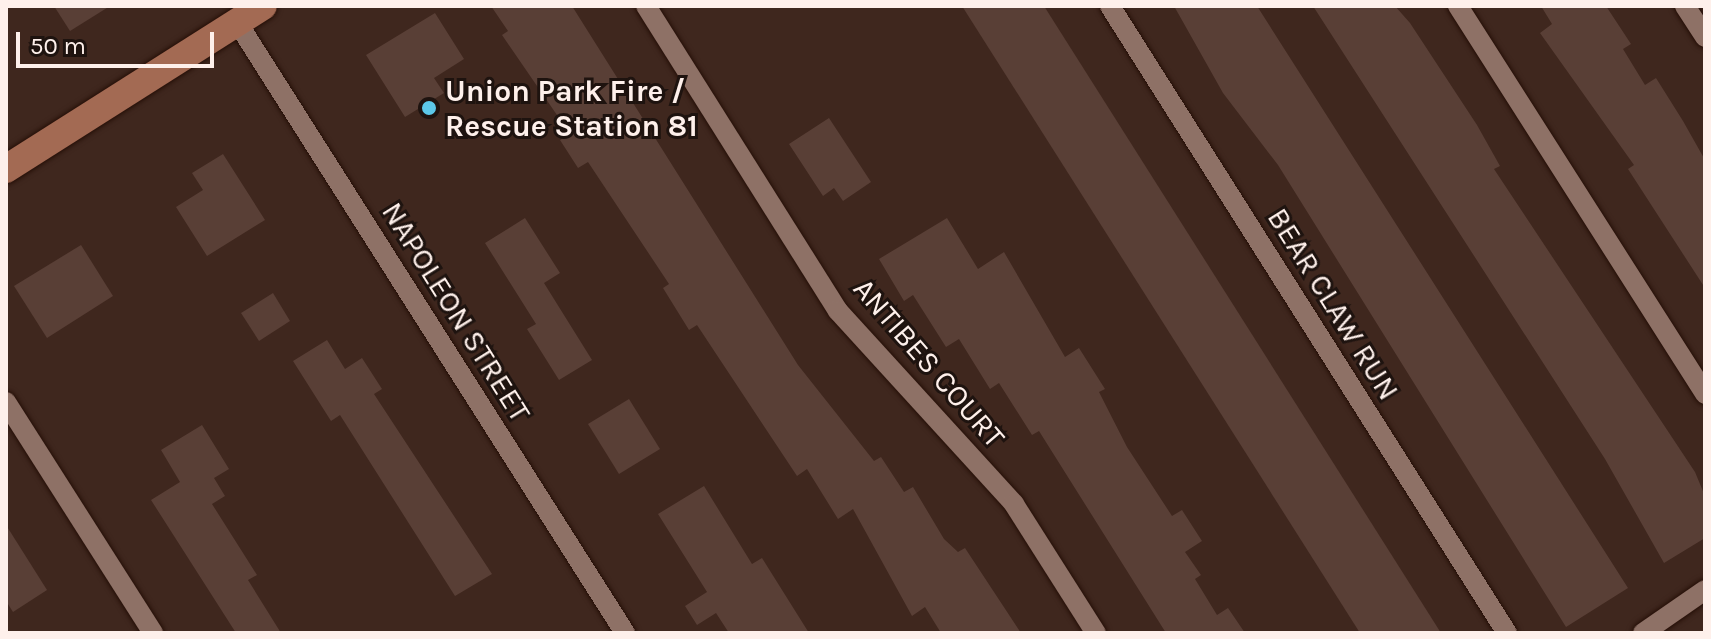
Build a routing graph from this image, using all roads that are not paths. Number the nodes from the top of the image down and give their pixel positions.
1 (263, 6) edge
2 (646, 6) edge
3 (1110, 6) edge
4 (1458, 6) edge
5 (1685, 6) edge
6 (237, 22) junction
7 (1705, 37) edge
8 (6, 169) edge
9 (1705, 394) edge
10 (6, 402) edge
11 (1705, 590) edge
12 (153, 633) edge
13 (625, 633) edge
14 (1096, 633) edge
15 (1507, 633) edge
16 (1643, 633) edge

1 - 6 street
2 - 14 street, ANTIBES COURT
3 - 15 street, BEAR CLAW RUN
4 - 9 street
5 - 7 street
6 - 8 street
6 - 13 street, NAPOLEON STREET
10 - 12 street
11 - 16 street

